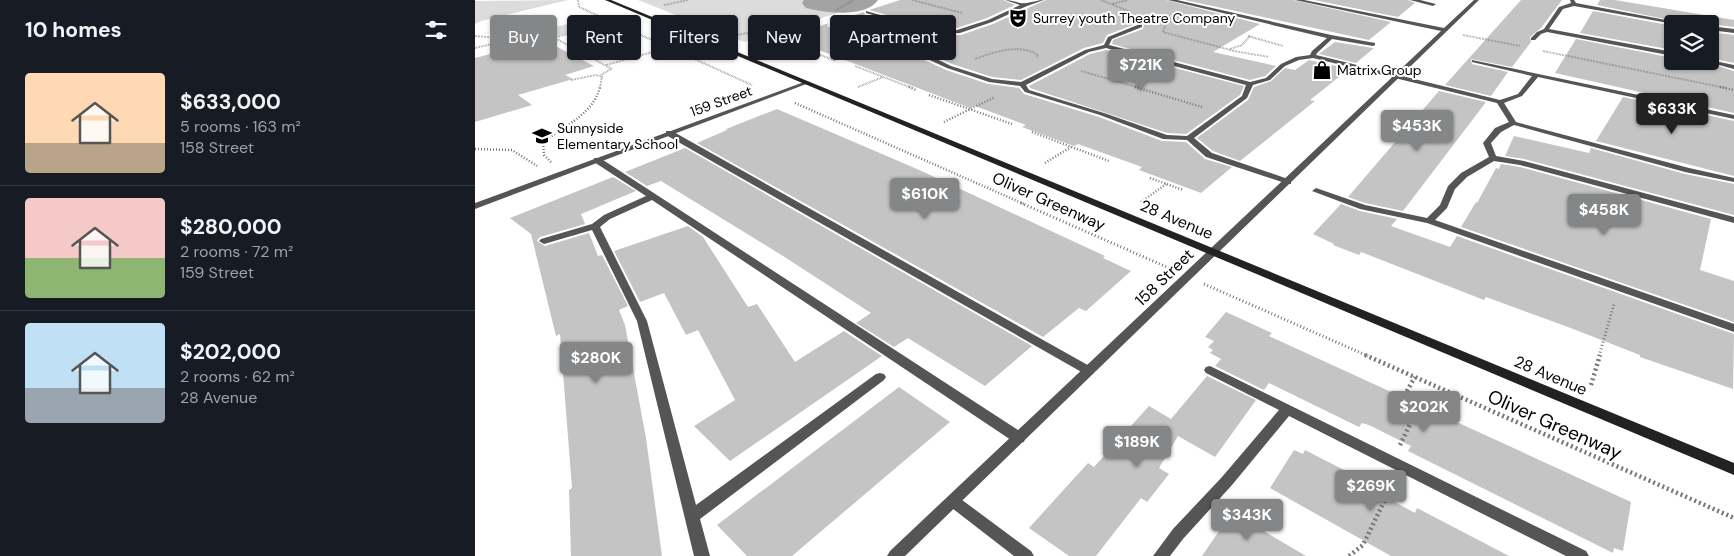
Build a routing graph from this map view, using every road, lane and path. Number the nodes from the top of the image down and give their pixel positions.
1 (578, 0) edge
2 (607, 0) edge
3 (687, 0) edge
4 (854, 0) edge
5 (912, 0) edge
6 (1007, 0) edge
7 (1042, 0) edge
8 (1101, 0) edge
9 (1128, 0) edge
10 (1170, 0) edge
11 (1297, 0) edge
12 (1412, 0) edge
13 (1477, 0) edge
14 (1573, 2) edge
15 (1110, 4) junction
16 (1433, 4) dead end
17 (663, 5) dead end
18 (1025, 5) junction
19 (828, 12) dead end
20 (868, 12) dead end
21 (1135, 13) dead end
22 (595, 15) edge
23 (878, 15) edge
24 (1143, 15) dead end
25 (1664, 20) edge
26 (990, 21) junction
27 (1140, 26) dead end
28 (1719, 29) edge
29 (1446, 30) junction
30 (1546, 30) junction
31 (1734, 31) edge
32 (956, 32) edge
33 (1243, 34) dead end
34 (1461, 34) dead end
35 (475, 36) edge
36 (1249, 36) junction
37 (490, 37) edge
38 (1331, 37) junction
39 (1533, 39) dead end
40 (557, 40) edge
41 (490, 44) edge
42 (1373, 44) dead end
43 (1106, 46) junction
44 (475, 48) edge
45 (1289, 48) dead end
46 (1527, 48) dead end
47 (1229, 49) junction
48 (1537, 50) dead end
49 (651, 52) edge
50 (1664, 52) edge
51 (1271, 56) dead end
52 (1313, 56) junction
53 (694, 60) edge
54 (935, 60) edge
55 (1474, 60) dead end
56 (1041, 63) dead end
57 (1719, 64) edge
58 (606, 65) junction
59 (855, 66) dead end
60 (949, 67) junction
61 (1734, 67) edge
62 (1075, 70) dead end
63 (601, 75) junction
64 (1536, 75) junction
65 (883, 77) junction
66 (1398, 77) junction
67 (571, 80) dead end
68 (807, 83) junction
69 (1022, 84) junction
70 (1250, 84) junction
71 (858, 87) dead end
72 (757, 88) dead end
73 (916, 90) dead end
74 (1734, 90) edge
75 (929, 94) dead end
76 (791, 102) dead end
77 (1500, 102) junction
78 (971, 109) junction
79 (1224, 113) junction
80 (1734, 118) edge
81 (944, 122) dead end
82 (1513, 123) junction
83 (1012, 124) dead end
84 (1031, 132) dead end
85 (669, 133) junction
86 (1189, 138) junction
87 (1071, 147) junction
88 (475, 149) edge
89 (1493, 158) junction
90 (597, 160) junction
91 (1109, 161) dead end
92 (551, 162) dead end
93 (1044, 163) dead end
94 (539, 167) dead end
95 (1150, 178) dead end
96 (1734, 180) edge
97 (1288, 182) junction
98 (1166, 184) junction
99 (1183, 190) dead end
100 (1316, 191) dead end
101 (652, 198) junction
102 (1141, 202) dead end
103 (475, 206) edge
104 (1734, 220) edge
105 (1429, 221) junction
106 (595, 226) junction
107 (544, 241) dead end
108 (1213, 252) junction
109 (1167, 268) dead end
110 (1201, 282) dead end
111 (1616, 299) dead end
112 (1734, 328) edge
113 (1210, 370) dead end
114 (1089, 371) junction
115 (880, 377) dead end
116 (1415, 377) junction
117 (1591, 385) dead end
118 (1287, 409) junction
119 (1019, 438) junction
120 (1397, 464) junction
121 (1734, 469) edge
122 (953, 501) junction
123 (692, 516) junction
124 (1734, 518) edge
125 (702, 556) edge
126 (895, 556) edge
127 (1026, 556) edge
128 (1161, 556) edge
129 (1349, 556) edge
130 (1581, 556) edge

1 - 22 path
2 - 68 street, 28 Avenue
3 - 17 path
4 - 19 path
5 - 26 path
6 - 18 street
7 - 18 street
8 - 15 path
9 - 15 path
10 - 38 street
11 - 29 street
12 - 16 street
13 - 29 street, 158 Street
14 - 25 street
14 - 30 street
15 - 21 path
18 - 26 street
20 - 23 street
24 - 47 path
26 - 32 street
27 - 43 street
28 - 31 street
29 - 66 street, 158 Street
30 - 39 street
30 - 50 street
33 - 36 path
34 - 46 path
35 - 37 path
36 - 45 path
36 - 47 path
38 - 42 street
38 - 52 street
40 - 58 path
41 - 44 path
43 - 69 street
43 - 70 street
47 - 51 path
48 - 74 path
49 - 58 path
52 - 66 street
52 - 70 street
53 - 72 path
54 - 60 street
55 - 64 street
56 - 60 path
57 - 61 street
58 - 63 path
59 - 65 path
60 - 69 street
62 - 79 path
63 - 67 path
63 - 92 path
64 - 77 street
64 - 80 street
65 - 71 path
65 - 73 path
66 - 77 street
66 - 97 street, 158 Street
68 - 85 street, 159 Street
68 - 108 street, 28 Avenue
69 - 86 street
70 - 79 street
75 - 78 path
76 - 109 path, Oliver Greenway
77 - 82 street
78 - 81 path
78 - 83 path
79 - 86 street
82 - 89 street
82 - 96 street
84 - 87 path
85 - 90 street, 159 Street
85 - 114 street
86 - 97 street
87 - 91 path
87 - 93 path
88 - 94 path
89 - 104 street
89 - 105 street
90 - 101 street
90 - 103 street, 159 Street
95 - 98 path
97 - 108 street, 158 Street
98 - 99 path
98 - 102 path
100 - 105 street
101 - 106 street
101 - 119 street
105 - 112 street
106 - 107 street
106 - 123 street
108 - 114 street, 158 Street
108 - 121 street, 28 Avenue
110 - 116 path, Oliver Greenway
111 - 117 path
113 - 118 street
114 - 119 street, 158 Street
115 - 123 street
116 - 120 path
116 - 124 path, Oliver Greenway
118 - 120 street
118 - 128 street
119 - 122 street, 158 Street
120 - 129 path
120 - 130 street
122 - 126 street, 158 Street
122 - 127 street
123 - 125 street

